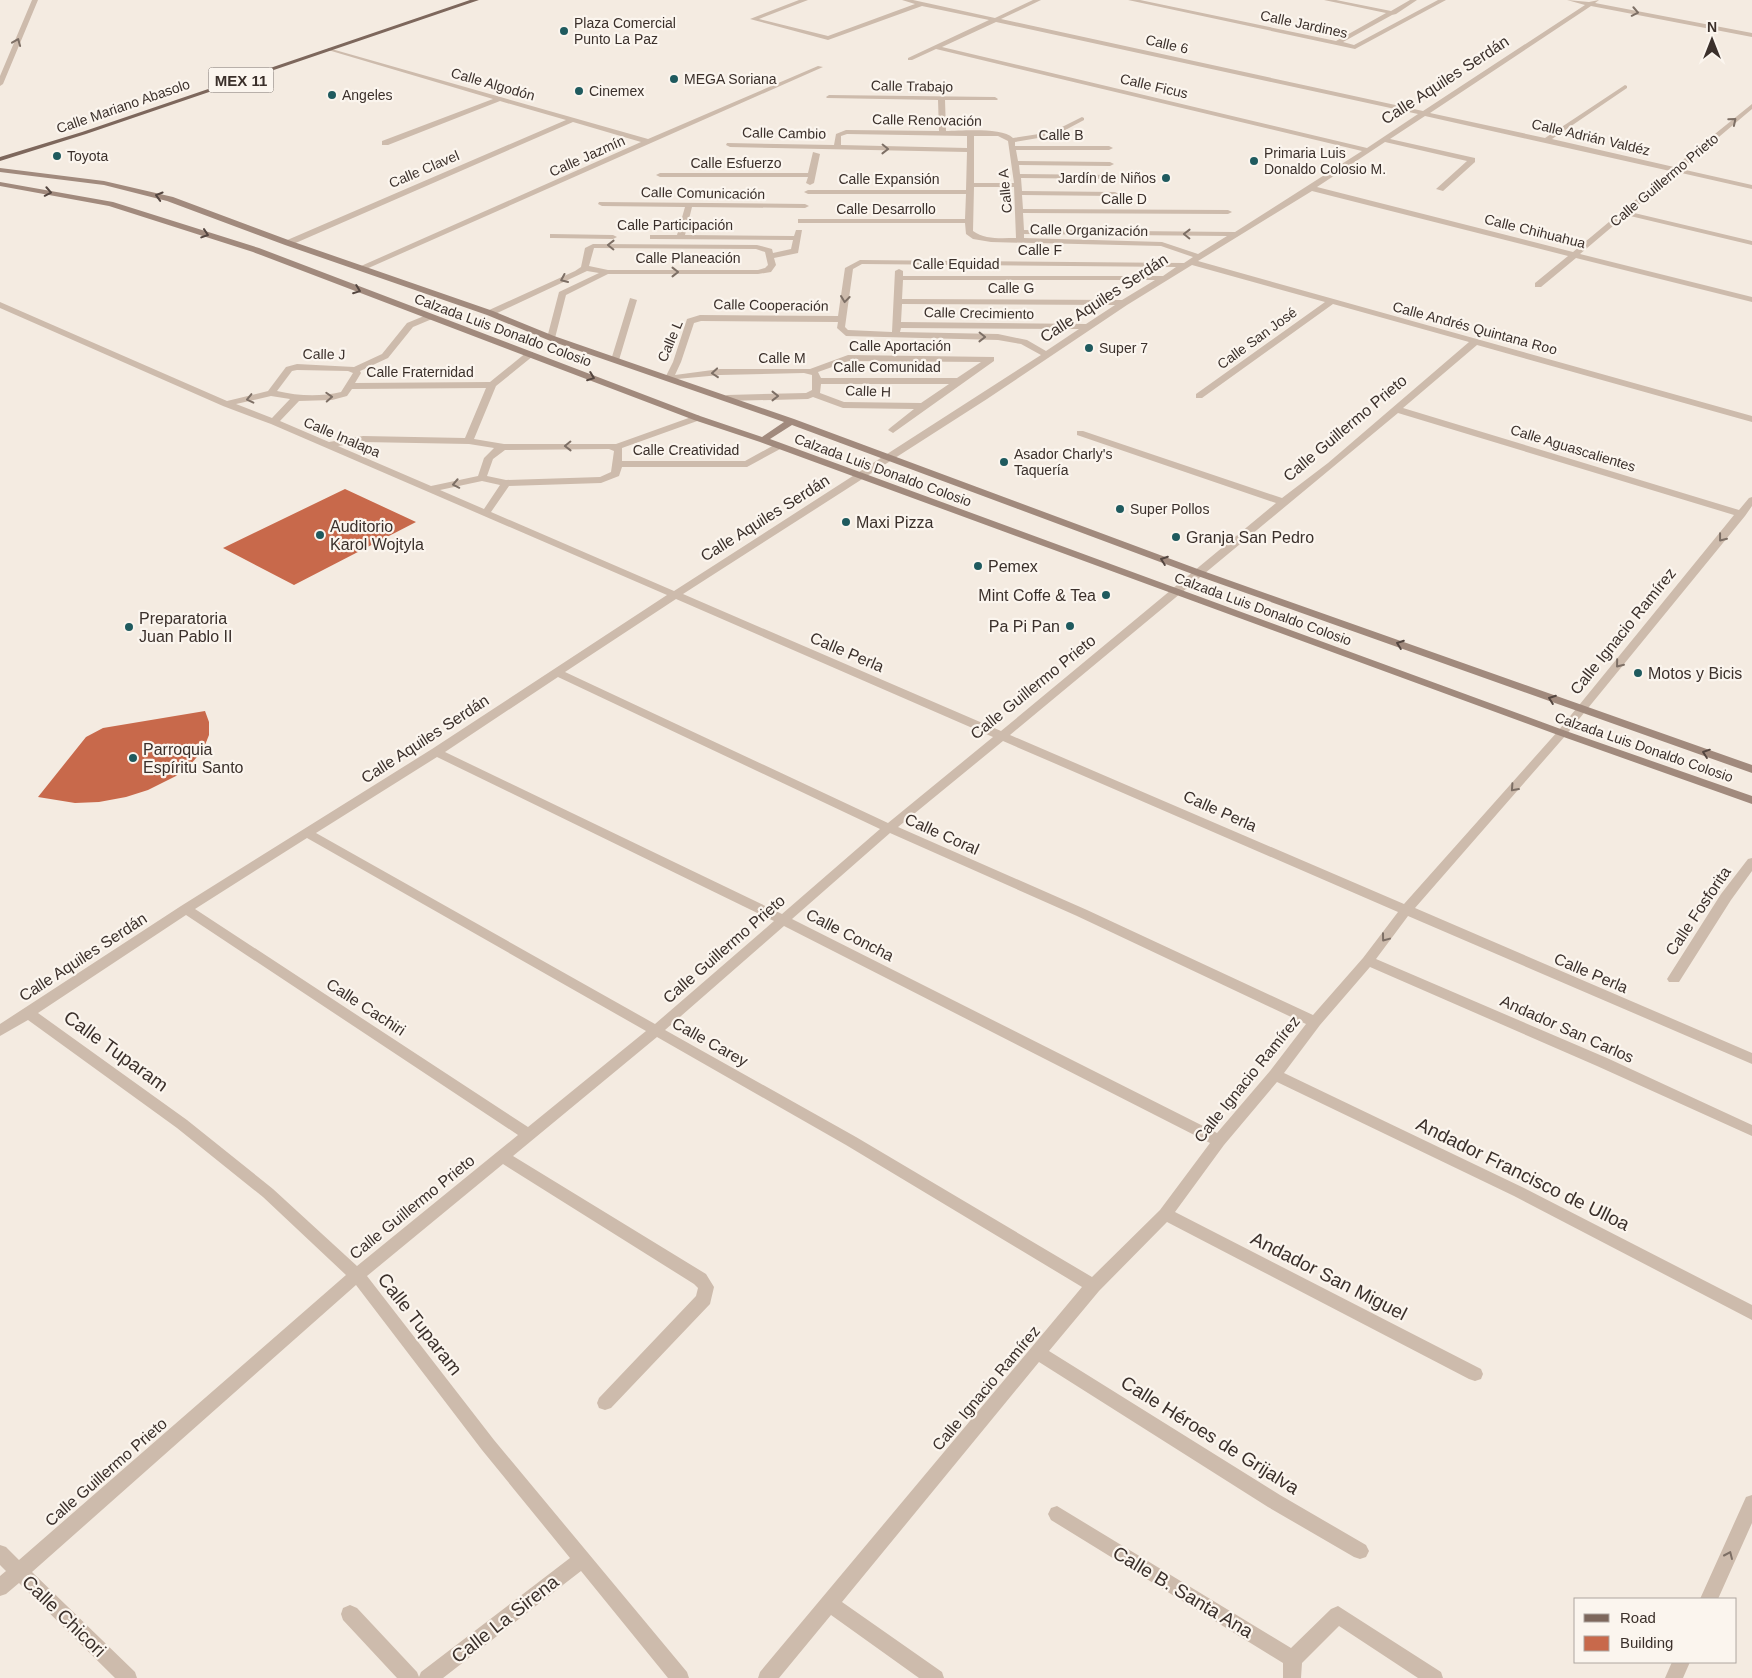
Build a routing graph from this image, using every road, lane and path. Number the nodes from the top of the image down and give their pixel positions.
1 (34, 0) edge
2 (476, 0) edge
3 (805, 0) edge
4 (904, 0) edge
5 (1038, 0) edge
6 (1131, 0) edge
7 (1328, 0) edge
8 (1414, 0) edge
9 (1443, 0) edge
10 (1570, 0) edge
11 (1593, 2) edge
12 (921, 4) junction
13 (1390, 13) junction
14 (1410, 17) junction
15 (997, 19) junction
16 (1752, 35) edge
17 (1337, 43) junction
18 (935, 47) junction
19 (330, 49) junction
20 (910, 59) dead end
21 (820, 67) dead end
22 (0, 84) edge
23 (1625, 87) dead end
24 (829, 97) dead end
25 (941, 98) junction
26 (499, 99) junction
27 (994, 99) dead end
28 (1752, 106) edge
29 (1424, 114) junction
30 (1082, 119) dead end
31 (572, 120) junction
32 (943, 133) junction
33 (971, 134) junction
34 (1384, 140) junction
35 (1546, 140) junction
36 (648, 142) junction
37 (385, 144) dead end
38 (1012, 144) junction
39 (730, 145) dead end
40 (837, 146) junction
41 (1109, 148) dead end
42 (971, 150) junction
43 (1367, 150) junction
44 (816, 154) dead end
45 (2, 159) edge
46 (1015, 163) junction
47 (1110, 164) dead end
48 (1676, 169) junction
49 (0, 170) edge
50 (660, 175) dead end
51 (811, 175) junction
52 (1016, 176) junction
53 (1114, 177) dead end
54 (0, 184) edge
55 (1752, 187) edge
56 (971, 188) junction
57 (1311, 188) junction
58 (1018, 189) junction
59 (1440, 189) dead end
60 (808, 192) junction
61 (1115, 194) dead end
62 (602, 204) dead end
63 (689, 205) junction
64 (805, 206) junction
65 (1019, 211) junction
66 (1228, 212) dead end
67 (1626, 213) junction
68 (801, 221) junction
69 (970, 221) junction
70 (1020, 232) junction
71 (1236, 234) junction
72 (553, 236) dead end
73 (621, 237) dead end
74 (641, 237) dead end
75 (680, 237) junction
76 (798, 238) junction
77 (1020, 241) junction
78 (288, 243) junction
79 (1752, 244) edge
80 (256, 250) junction
81 (1041, 253) junction
82 (1576, 254) junction
83 (770, 256) junction
84 (1200, 257) junction
85 (1188, 263) junction
86 (894, 264) junction
87 (364, 268) junction
88 (585, 268) junction
89 (608, 272) junction
90 (898, 278) junction
91 (1043, 278) junction
92 (1163, 278) junction
93 (1538, 285) dead end
94 (633, 300) dead end
95 (1752, 300) edge
96 (897, 301) junction
97 (1330, 302) junction
98 (1124, 303) junction
99 (0, 305) edge
100 (490, 313) junction
101 (429, 317) junction
102 (700, 318) joint
103 (842, 319) junction
104 (896, 325) junction
105 (1090, 327) junction
106 (896, 335) junction
107 (1475, 342) junction
108 (541, 346) junction
109 (1047, 355) junction
110 (615, 360) junction
111 (355, 370) junction
112 (812, 371) junction
113 (668, 378) junction
114 (816, 381) junction
115 (958, 381) junction
116 (492, 385) junction
117 (349, 386) junction
118 (271, 393) junction
119 (814, 394) junction
120 (1199, 396) dead end
121 (296, 398) junction
122 (727, 398) junction
123 (226, 404) junction
124 (923, 406) junction
125 (1396, 409) junction
126 (697, 418) junction
127 (1752, 419) edge
128 (791, 421) junction
129 (274, 422) junction
130 (893, 430) dead end
131 (1080, 433) dead end
132 (763, 440) junction
133 (469, 441) junction
134 (328, 446) junction
135 (780, 446) junction
136 (504, 448) junction
137 (616, 448) junction
138 (888, 458) junction
139 (618, 464) junction
140 (861, 476) junction
141 (482, 478) junction
142 (506, 483) junction
143 (430, 489) junction
144 (1752, 500) edge
145 (1283, 502) junction
146 (485, 514) junction
147 (1741, 514) junction
148 (1199, 573) junction
149 (1177, 592) junction
150 (673, 596) junction
151 (558, 673) junction
152 (1582, 710) junction
153 (1562, 733) junction
154 (1001, 736) junction
155 (436, 752) junction
156 (1752, 769) edge
157 (1752, 800) edge
158 (889, 828) junction
159 (308, 833) junction
160 (1752, 862) edge
161 (186, 909) junction
162 (1405, 910) junction
163 (784, 920) junction
164 (1368, 961) junction
165 (1674, 979) dead end
166 (28, 1013) junction
167 (1314, 1022) junction
168 (0, 1031) edge
169 (655, 1032) junction
170 (1752, 1059) edge
171 (1275, 1075) junction
172 (1752, 1131) edge
173 (527, 1134) junction
174 (1219, 1141) junction
175 (502, 1156) junction
176 (1165, 1214) junction
177 (357, 1275) junction
178 (1093, 1286) junction
179 (1752, 1313) edge
180 (1038, 1353) junction
181 (1475, 1374) dead end
182 (605, 1403) dead end
183 (1752, 1503) edge
184 (1057, 1514) dead end
185 (1360, 1551) dead end
186 (0, 1553) edge
187 (582, 1559) junction
188 (19, 1572) junction
189 (0, 1588) edge
190 (1709, 1598) edge
191 (830, 1603) junction
192 (350, 1614) dead end
193 (1293, 1658) junction
194 (1681, 1663) edge
195 (128, 1678) edge
196 (410, 1678) edge
197 (428, 1678) edge
198 (680, 1678) edge
199 (767, 1678) edge
200 (935, 1678) edge
201 (1292, 1678) edge
202 (1434, 1678) edge
203 (1674, 1678) edge

22 -> 1 street
2 - 19 main road, Calle Mariano Abasolo / MEX 11
3 - 12 street
4 - 12 street, Calle 6
5 - 15 street
6 - 17 street, Calle Jardines
7 - 13 street
8 - 13 street
9 - 14 street
10 - 11 street
11 -> 16 street
11 - 29 street, Calle Aquiles Serdán
12 - 15 street, Calle 6
13 - 14 street
13 - 17 street
14 - 17 street, Calle Jardines
15 - 18 street
15 - 29 street, Calle 6
18 - 20 street
18 - 43 street, Calle Ficus
19 - 26 street, Calle Algodón
19 - 45 main road, Calle Mariano Abasolo / MEX 11
21 - 36 street, Calle Jazmín
23 - 35 street
24 - 25 street, Calle Trabajo
25 - 27 street, Calle Trabajo
25 - 32 street
26 - 31 street, Calle Algodón
26 - 37 street
48 -> 28 street, Calle Guillermo Prieto
29 - 34 street, Calle Aquiles Serdán
29 - 35 street, Calle Adrián Valdéz
30 - 38 street
31 - 36 street, Calle Algodón
31 - 78 street, Calle Clavel
32 - 33 street, Calle Renovación
32 - 40 street, Calle Renovación
33 - 38 street, Calle Renovación
33 - 42 street
34 - 43 street, Calle Aquiles Serdán
34 - 59 street
35 - 48 street, Calle Adrián Valdéz
36 - 87 street, Calle Jazmín
38 - 41 street, Calle B
38 - 46 street, Calle A
39 - 40 street, Calle Cambio
40 -> 42 street, Calle Cambio
42 - 56 street
43 - 57 street, Calle Aquiles Serdán
44 - 51 street
46 - 47 street
46 - 52 street, Calle A
48 - 55 street, Calle Adrián Valdéz
48 - 67 street, Calle Guillermo Prieto
78 -> 49 main road, Calzada Luis Donaldo Colosio
50 - 51 street, Calle Esfuerzo
51 - 60 street
52 - 53 street
52 - 58 street, Calle A
54 -> 80 main road, Calzada Luis Donaldo Colosio
56 - 58 street, Calle Expansión
56 - 60 street, Calle Expansión
56 - 69 street
57 - 71 street, Calle Aquiles Serdán
57 - 82 street, Calle Chihuahua
58 - 61 street
58 - 65 street, Calle A
60 - 64 street
62 - 63 street, Calle Comunicación
63 - 64 street, Calle Comunicación
63 - 75 street
64 - 68 street
65 - 66 street, Calle D
65 - 70 street, Calle A
67 - 79 street
67 - 82 street, Calle Guillermo Prieto
68 - 69 street, Calle Desarrollo
68 - 76 street
69 - 77 street, Calle Organización
71 -> 70 street, Calle Organización
70 - 77 street, Calle A
71 - 84 street, Calle Aquiles Serdán
72 - 73 street, Calle Participación
74 - 75 street, Calle Participación
75 - 76 street, Calle Participación
76 - 83 street
77 - 81 street, Calle Organización
78 - 80 main road
78 - 87 main road, Calzada Luis Donaldo Colosio
80 -> 101 main road, Calzada Luis Donaldo Colosio
81 - 84 street, Calle Organización
81 - 85 street, Calle F
81 - 86 street, Calle F
81 - 91 street
82 - 93 street, Calle Guillermo Prieto
82 - 95 street, Calle Chihuahua
83 -> 88 street
89 -> 83 street, Calle Planeación
84 - 85 street, Calle Aquiles Serdán
85 - 92 street, Calle Aquiles Serdán
85 - 97 street, Calle Andrés Quintana Roo
86 - 90 street
86 -> 103 street, Calle F
87 - 100 main road, Calzada Luis Donaldo Colosio
88 - 89 street, Calle Planeación
88 -> 100 street
89 - 108 street
90 - 91 street, Calle Equidad
90 - 96 street
91 - 92 street, Calle Equidad
92 - 98 street, Calle Aquiles Serdán
94 - 110 street
96 - 98 street, Calle G
96 - 104 street
97 - 107 street, Calle Andrés Quintana Roo
97 - 120 street, Calle San José
98 - 105 street, Calle Aquiles Serdán
99 - 123 street, Calle Inalapa
100 - 108 main road, Calzada Luis Donaldo Colosio
101 - 108 main road, Calzada Luis Donaldo Colosio
101 - 111 street
102 - 103 street, Calle Cooperación
102 - 113 street, Calle L
103 - 106 street
104 - 105 street, Calle Crecimiento
104 - 106 street
105 - 109 street, Calle Aquiles Serdán
106 -> 109 street
107 - 125 street, Calle Guillermo Prieto
107 - 127 street, Calle Andrés Quintana Roo
108 - 110 main road, Calzada Luis Donaldo Colosio
108 - 116 street
108 -> 126 main road, Calzada Luis Donaldo Colosio
109 - 138 street, Calle Aquiles Serdán
110 - 113 main road, Calzada Luis Donaldo Colosio
111 - 117 street, Calle J
111 - 118 street, Calle J
112 -> 113 street, Calle M
112 - 114 street, Calle M
112 - 115 street, Calle Aportación
113 - 122 main road, Calzada Luis Donaldo Colosio
114 - 115 street, Calle Comunidad
114 - 119 street, Calle M
115 - 124 street
116 - 117 street, Calle Fraternidad
116 - 133 street
121 -> 117 street, Calle J
118 - 121 street, Calle J
118 -> 123 street
122 -> 119 street
119 - 124 street, Calle H
121 - 129 street
122 - 128 main road, Calzada Luis Donaldo Colosio
123 - 129 street, Calle Inalapa
124 - 130 street
125 - 145 street, Calle Guillermo Prieto
125 - 147 street, Calle Aguascalientes
126 - 132 main road, Calzada Luis Donaldo Colosio
126 - 137 street
128 - 132 main road
128 - 138 main road, Calzada Luis Donaldo Colosio
129 - 134 street, Calle Inalapa
131 - 145 street
132 - 135 main road, Calzada Luis Donaldo Colosio
133 - 134 street
133 - 136 street
134 - 143 street, Calle Inalapa
135 - 139 street, Calle Creatividad
135 - 140 main road, Calzada Luis Donaldo Colosio
137 -> 136 street
136 - 141 street
137 - 139 street
138 - 140 street, Calle Aquiles Serdán
148 -> 138 main road, Calzada Luis Donaldo Colosio
139 - 142 street
140 - 149 main road, Calzada Luis Donaldo Colosio
140 - 150 street, Calle Aquiles Serdán
141 - 142 street
141 -> 143 street
142 - 146 street
143 - 146 street, Calle Inalapa
144 - 147 street, Calle Ignacio Ramírez
145 - 148 street, Calle Guillermo Prieto
146 - 150 street, Calle Inalapa
147 -> 152 street, Calle Ignacio Ramírez
148 - 149 street, Calle Guillermo Prieto
152 -> 148 main road, Calzada Luis Donaldo Colosio
149 - 153 main road, Calzada Luis Donaldo Colosio
149 - 154 street, Calle Guillermo Prieto
150 - 151 street, Calle Aquiles Serdán
150 - 154 street, Calle Perla
151 - 155 street, Calle Aquiles Serdán
151 - 158 street, Calle Coral
152 - 153 street, Calle Ignacio Ramírez
156 -> 152 main road, Calzada Luis Donaldo Colosio
153 - 157 main road, Calzada Luis Donaldo Colosio
153 -> 162 street, Calle Ignacio Ramírez
154 - 158 street, Calle Guillermo Prieto
154 - 162 street, Calle Perla
155 - 159 street, Calle Aquiles Serdán
155 - 163 street, Calle Concha
158 - 163 street, Calle Guillermo Prieto
158 - 167 street, Calle Coral
159 - 161 street, Calle Aquiles Serdán
159 - 169 street, Calle Carey
160 - 165 street, Calle Fosforita
161 - 166 street, Calle Aquiles Serdán
161 - 173 street, Calle Cachiri
162 -> 164 street, Calle Ignacio Ramírez
162 - 170 street, Calle Perla
163 - 169 street, Calle Guillermo Prieto
163 - 174 street, Calle Concha
164 - 167 street, Calle Ignacio Ramírez
164 - 172 street, Andador San Carlos
166 - 168 street, Calle Aquiles Serdán
166 - 177 street, Calle Tuparam
167 - 171 street, Calle Ignacio Ramírez
169 - 173 street, Calle Guillermo Prieto
169 - 178 street, Calle Carey
171 - 174 street, Calle Ignacio Ramírez
171 - 179 street, Andador Francisco de Ulloa
173 - 175 street, Calle Guillermo Prieto
174 - 176 street, Calle Ignacio Ramírez
175 - 177 street, Calle Guillermo Prieto
175 - 182 street
176 - 178 street, Calle Ignacio Ramírez
176 - 181 street, Andador San Miguel
177 - 187 street, Calle Tuparam
177 - 188 street, Calle Guillermo Prieto
178 - 180 street, Calle Ignacio Ramírez
180 - 185 street, Calle Héroes de Grijalva
180 - 191 street, Calle Ignacio Ramírez
190 -> 183 street
184 - 193 street, Calle B. Santa Ana
186 - 188 street, Calle Chicori
187 - 197 street, Calle La Sirena
187 - 198 street, Calle Tuparam
188 - 189 street, Calle Guillermo Prieto
188 - 195 street, Calle Chicori
191 - 199 street, Calle Ignacio Ramírez
191 - 200 street
192 - 196 street
193 - 201 street
193 - 202 street
194 - 203 street

